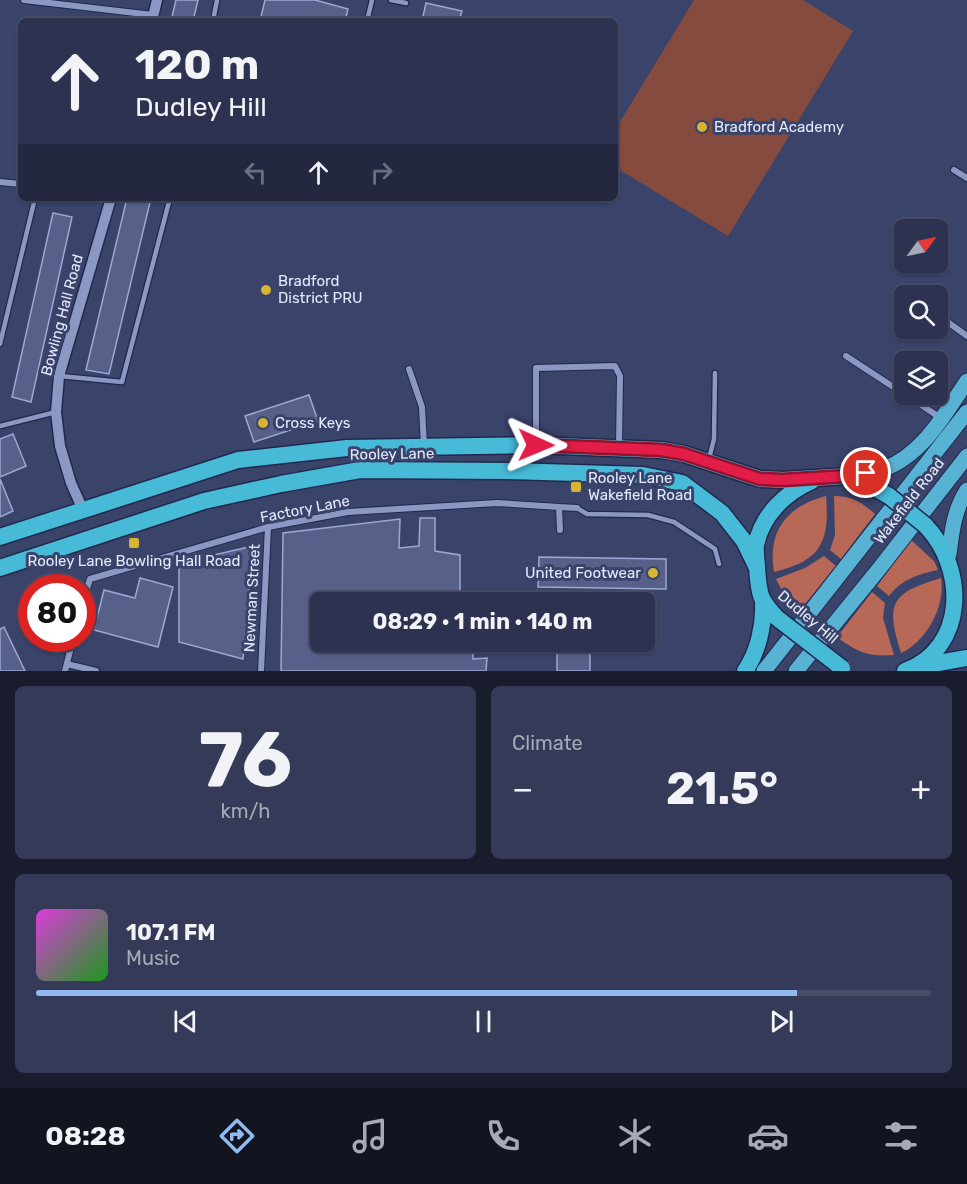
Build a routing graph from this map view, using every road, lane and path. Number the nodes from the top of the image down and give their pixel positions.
1 (24, 0) edge
2 (157, 0) edge
3 (217, 0) edge
4 (372, 0) edge
5 (391, 0) edge
6 (406, 3) dead end
7 (153, 18) edge
8 (214, 18) edge
9 (367, 18) edge
10 (954, 170) dead end
11 (967, 178) edge
12 (0, 182) edge
13 (18, 184) edge
14 (34, 201) edge
15 (110, 201) edge
16 (169, 201) edge
17 (948, 322) edge
18 (967, 336) edge
19 (0, 344) edge
20 (846, 356) dead end
21 (409, 369) dead end
22 (715, 373) dead end
23 (59, 376) junction
24 (967, 381) edge
25 (894, 387) edge
26 (921, 405) edge
27 (56, 412) junction
28 (967, 412) edge
29 (942, 419) junction
30 (0, 426) edge
31 (536, 445) junction
32 (424, 446) junction
33 (618, 447) junction
34 (967, 456) edge
35 (709, 462) junction
36 (847, 476) junction
37 (818, 478) junction
38 (967, 490) edge
39 (559, 507) junction
40 (577, 508) joint
41 (82, 510) junction
42 (268, 527) junction
43 (560, 530) dead end
44 (0, 537) edge
45 (950, 558) junction
46 (719, 564) dead end
47 (0, 568) edge
48 (757, 568) junction
49 (96, 577) edge
50 (967, 591) edge
51 (763, 603) junction
52 (70, 652) edge
53 (967, 658) edge
54 (66, 667) edge
55 (847, 669) edge
56 (910, 669) edge
57 (96, 671) edge
58 (261, 671) edge
59 (745, 671) edge
60 (764, 671) edge
61 (796, 671) edge

1 - 7 street
2 - 7 street
3 - 8 lane
4 - 9 lane
5 - 6 lane
10 - 11 street
12 - 13 street
14 - 19 lane
15 - 23 street, Bowling Hall Road
16 - 23 lane
17 - 18 street
20 - 25 street
21 - 32 street
22 - 35 lane
23 - 27 street, Bowling Hall Road
24 - 29 main road
26 - 29 street
27 - 30 lane
27 - 41 street, Bowling Hall Road
28 - 60 main road, Wakefield Road
29 - 36 main road
31 - 32 highway, Rooley Lane
31 - 33 highway, Rooley Lane
31 - 33 street
32 - 41 highway, Rooley Lane
33 - 35 highway, Rooley Lane
34 - 61 main road, Wakefield Road
35 - 37 highway, Rooley Lane
36 - 37 highway, Dudley Hill
36 - 45 highway, Dudley Hill, bridge
37 - 48 highway, Dudley Hill
38 - 45 main road
39 - 40 street, Factory Lane
39 - 42 street, Factory Lane
39 - 43 street
40 - 46 lane, Factory Lane
41 - 44 highway, Rooley Lane
42 - 49 street, Factory Lane
42 - 58 street, Newman Street
45 - 50 highway
45 - 56 highway, Dudley Hill
47 - 48 highway, Rooley Lane
48 - 51 highway, Dudley Hill
51 - 55 highway, Dudley Hill, bridge
51 - 59 highway
52 - 54 street
53 - 56 highway
54 - 57 street

